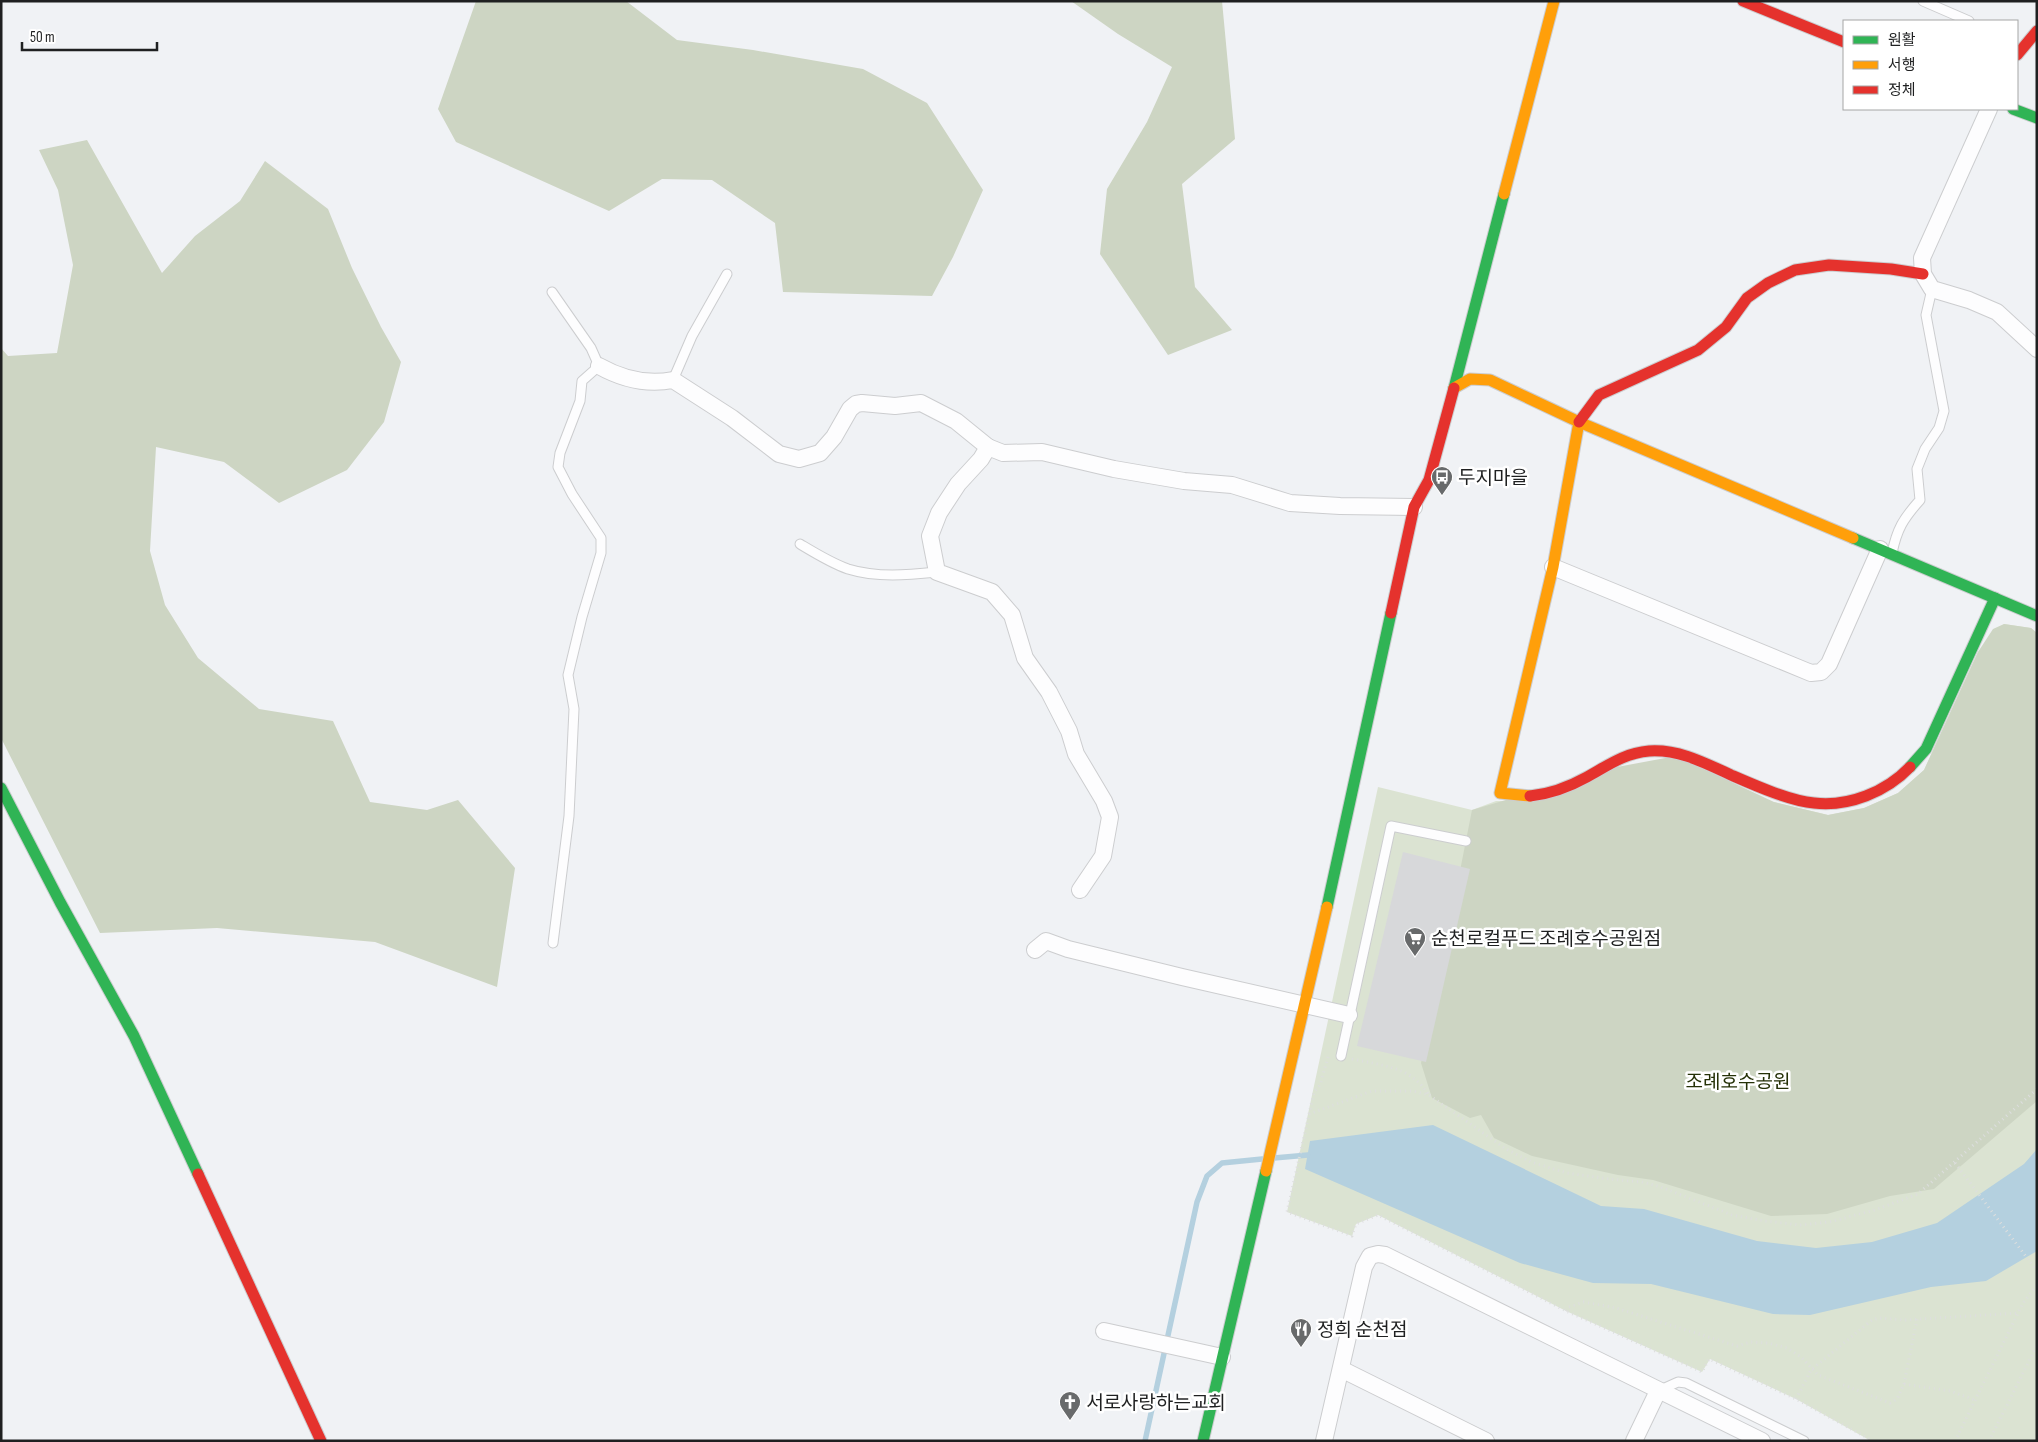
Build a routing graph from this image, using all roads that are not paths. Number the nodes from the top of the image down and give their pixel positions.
1 (1554, 1) edge
2 (1744, 1) edge
3 (1923, 1) edge
4 (1967, 20) edge
5 (2037, 31) edge
6 (1843, 42) edge
7 (2018, 53) edge
8 (1989, 110) edge
9 (2016, 110) edge
10 (2037, 118) edge
11 (728, 274) dead end
12 (1923, 274) junction
13 (1932, 289) junction
14 (552, 292) dead end
15 (2037, 349) edge
16 (599, 366) junction
17 (673, 380) junction
18 (1454, 388) junction
19 (1579, 422) junction
20 (988, 447) junction
21 (1414, 507) junction
22 (800, 544) dead end
23 (1886, 551) junction
24 (1553, 567) junction
25 (937, 572) junction
26 (1995, 598) junction
27 (2037, 616) edge
28 (1, 788) edge
29 (1466, 841) dead end
30 (1080, 890) dead end
31 (553, 943) dead end
32 (1035, 950) dead end
33 (1305, 1005) junction
34 (1350, 1015) junction
35 (1341, 1056) road end
36 (1104, 1331) dead end
37 (1222, 1357) junction
38 (1341, 1369) junction
39 (1658, 1391) junction
40 (321, 1441) edge
41 (1203, 1441) edge
42 (1324, 1441) edge
43 (1486, 1441) edge
44 (1634, 1441) edge
45 (1762, 1441) edge
46 (1804, 1441) edge

1 - 18 street
2 - 6 street
3 - 4 lane
5 - 7 street
8 - 12 street
9 - 10 street
11 - 17 lane
12 - 13 street
12 - 19 street
13 - 15 street
13 - 23 lane
14 - 16 lane
16 - 17 street
16 - 31 lane
17 - 20 street
18 - 19 street
18 - 21 street
19 - 23 street
19 - 24 street
20 - 21 street
20 - 25 street
21 - 33 street
22 - 25 lane
23 - 24 street
23 - 26 street
24 - 26 street
25 - 30 street
26 - 27 street
28 - 40 street
29 - 34 lane
32 - 33 street
33 - 34 street
33 - 37 street
34 - 35 lane
36 - 37 street
37 - 41 street
38 - 39 street
38 - 42 street
38 - 43 street
39 - 44 street
39 - 45 street
39 - 46 lane

